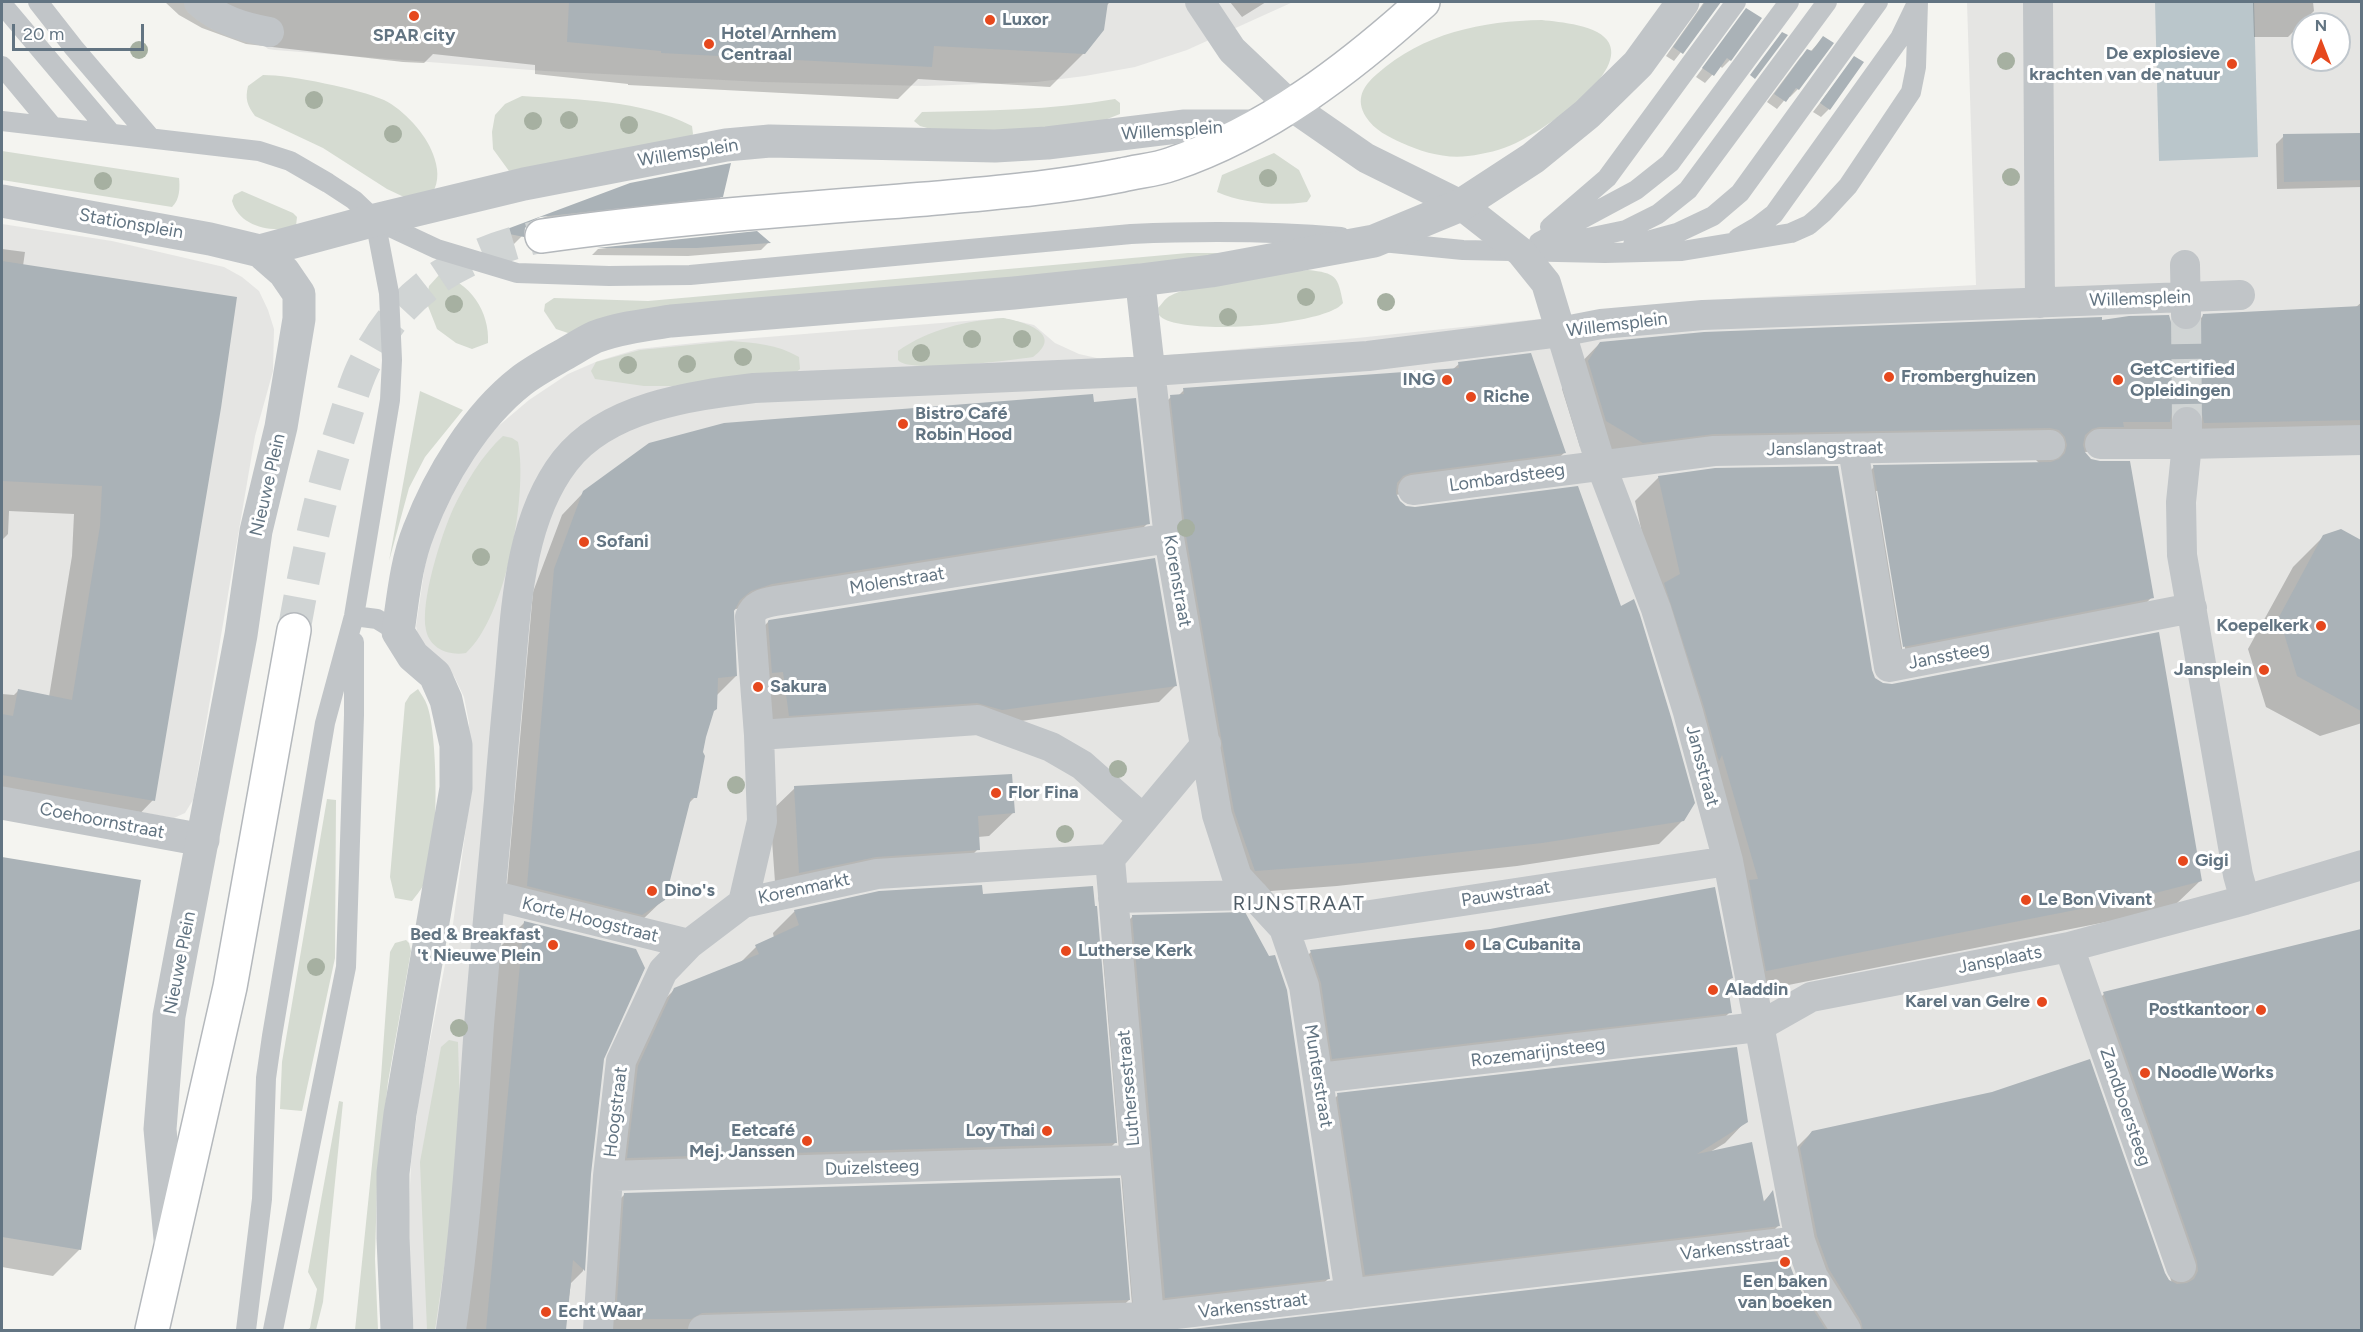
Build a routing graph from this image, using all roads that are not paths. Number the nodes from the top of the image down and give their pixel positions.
1 (38, 2) edge
2 (199, 2) edge
3 (1200, 2) edge
4 (1423, 2) edge
5 (1683, 2) edge
6 (1736, 2) edge
7 (1789, 2) edge
8 (1827, 2) edge
9 (1878, 2) edge
10 (1918, 2) edge
11 (2038, 2) edge
12 (2, 4) edge
13 (269, 32) dead end
14 (2, 66) edge
15 (1291, 106) junction
16 (2, 120) edge
17 (52, 126) junction
18 (1254, 126) junction
19 (110, 132) junction
20 (150, 137) junction
21 (2, 201) edge
22 (1461, 205) junction
23 (375, 220) junction
24 (542, 236) tunnel mouth
25 (1374, 241) junction
26 (1728, 244) junction
27 (260, 251) junction
28 (1521, 252) junction
29 (1605, 253) junction
30 (2185, 265) dead end
31 (1140, 280) junction
32 (2240, 295) dead end
33 (2040, 303) junction
34 (2186, 305) junction
35 (1556, 319) junction
36 (1152, 371) junction
37 (2187, 433) junction
38 (2361, 440) edge
39 (2100, 444) dead end
40 (2050, 445) dead end
41 (1853, 449) junction
42 (1601, 465) junction
43 (1413, 490) dead end
44 (1169, 538) junction
45 (2192, 608) junction
46 (354, 616) junction
47 (294, 630) tunnel mouth
48 (398, 632) junction
49 (759, 735) junction
50 (1206, 744) junction
51 (2, 802) edge
52 (1143, 819) junction
53 (203, 840) junction
54 (1110, 859) junction
55 (1728, 861) junction
56 (2361, 865) edge
57 (1246, 886) junction
58 (491, 895) junction
59 (1113, 898) junction
60 (2245, 900) junction
61 (743, 903) junction
62 (1284, 928) junction
63 (689, 944) junction
64 (2069, 947) junction
65 (1758, 1027) junction
66 (1318, 1078) junction
67 (1135, 1160) junction
68 (608, 1176) junction
69 (1800, 1241) junction
70 (170, 1247) junction
71 (2181, 1267) dead end
72 (1350, 1294) junction
73 (1150, 1324) edge
74 (152, 1330) edge
75 (246, 1330) edge
76 (273, 1330) edge
77 (398, 1330) edge
78 (451, 1330) edge
79 (598, 1330) edge
80 (703, 1330) edge
81 (1846, 1330) edge

1 - 20 lane
2 - 13 street
3 - 15 street, Willemsplein
4 - 15 main road
5 - 22 street
6 - 28 lane
7 - 28 lane
8 - 28 lane
9 - 29 lane
10 - 26 lane
10 - 26 lane
11 - 33 street
12 - 19 lane
14 - 17 lane
15 - 18 main road
15 - 22 street, Willemsplein
16 - 17 lane
17 - 19 lane
18 - 23 street, Willemsplein
18 - 24 main road, Willemsplein
19 - 20 lane
20 - 23 lane
21 - 27 street, Stationsplein
22 - 25 street
22 - 28 street, Willemsplein
23 - 25 lane
23 - 27 street
23 - 46 lane
25 - 28 lane
25 - 31 street
26 - 29 lane
27 - 53 street, Nieuwe Plein
28 - 29 lane
28 - 35 street, Willemsplein
30 - 34 street
31 - 36 street, Korenstraat
31 - 48 street
32 - 34 street, Willemsplein
33 - 34 street, Willemsplein
33 - 35 street, Willemsplein
35 - 36 street, Willemsplein
35 - 42 street, Jansstraat
36 - 44 street, Korenstraat
36 - 58 street, Willemsplein
37 - 38 street
37 - 39 street
37 - 45 street
40 - 41 street, Janslangstraat
41 - 42 street, Janslangstraat
41 - 45 street, Janssteeg
42 - 43 street, Lombardsteeg
42 - 55 street, Jansstraat
44 - 49 street, Molenstraat
44 - 50 street, Korenstraat
45 - 60 street
46 - 48 lane
46 - 75 lane
46 - 76 lane
47 - 70 main road, Nieuwe Plein
48 - 77 street
49 - 52 street
49 - 61 street, Korenmarkt
50 - 52 street
50 - 57 street, Korenstraat
51 - 53 street, Coehoornstraat
52 - 54 street
53 - 70 street, Nieuwe Plein
54 - 59 street, Luthersestraat
54 - 61 street, Korenmarkt
55 - 62 street, Pauwstraat
55 - 65 street, Jansstraat
56 - 60 street
57 - 59 street
57 - 62 street, Munterstraat
58 - 63 street, Korte Hoogstraat
58 - 78 street
59 - 67 street, Luthersestraat
60 - 64 street, Jansplaats
61 - 63 street, Hoogstraat
62 - 66 street, Munterstraat
63 - 68 street, Hoogstraat
64 - 65 street, Jansplaats
64 - 71 street, Zandboersteeg
65 - 66 street, Rozemarijnsteeg
65 - 69 street, Jansstraat
66 - 72 street, Munterstraat
67 - 68 street, Duizelsteeg
67 - 73 street, Luthersestraat
68 - 79 street, Hoogstraat
69 - 72 street, Varkensstraat
69 - 81 street, Jansstraat
70 - 74 main road, Nieuwe Plein
72 - 73 street, Varkensstraat
73 - 80 street, Varkensstraat

